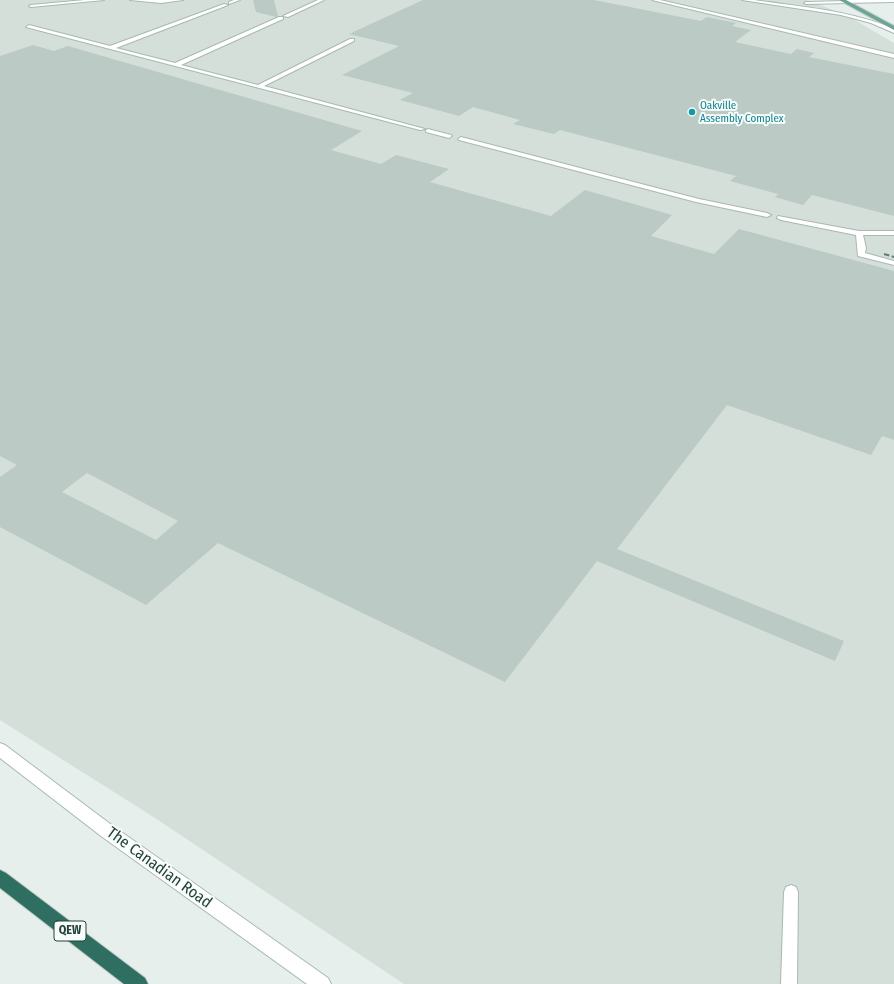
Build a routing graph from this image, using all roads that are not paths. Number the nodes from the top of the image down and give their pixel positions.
1 (102, 0) edge
2 (132, 0) edge
3 (182, 0) edge
4 (238, 0) edge
5 (322, 0) edge
6 (654, 0) edge
7 (744, 0) edge
8 (757, 0) edge
9 (789, 0) edge
10 (804, 0) edge
11 (894, 0) edge
12 (766, 1) junction
13 (844, 1) edge
14 (858, 1) edge
15 (835, 2) junction
16 (31, 6) dead end
17 (894, 21) edge
18 (29, 27) dead end
19 (894, 30) edge
20 (352, 40) dead end
21 (111, 48) junction
22 (894, 56) edge
23 (176, 65) junction
24 (258, 86) junction
25 (449, 136) dead end
26 (461, 139) dead end
27 (767, 215) dead end
28 (782, 218) dead end
29 (859, 233) junction
30 (894, 233) edge
31 (894, 263) edge
32 (0, 748) edge
33 (0, 878) edge
34 (791, 892) dead end
35 (139, 984) edge
36 (322, 984) edge
37 (789, 984) edge

1 - 16 lane
2 - 3 lane
4 - 21 lane
5 - 23 lane
6 - 22 lane
7 - 19 lane
8 - 12 lane
9 - 12 lane
10 - 15 lane
11 - 14 street
12 - 15 lane
13 - 14 street
13 - 15 lane
13 - 19 main road
14 - 17 main road
18 - 21 lane
20 - 24 lane
21 - 23 lane
23 - 24 lane
24 - 25 lane
26 - 27 lane
28 - 29 lane
29 - 30 lane
29 - 31 lane
32 - 36 street, The Canadian Road
33 - 35 highway, QEW
34 - 37 lane

